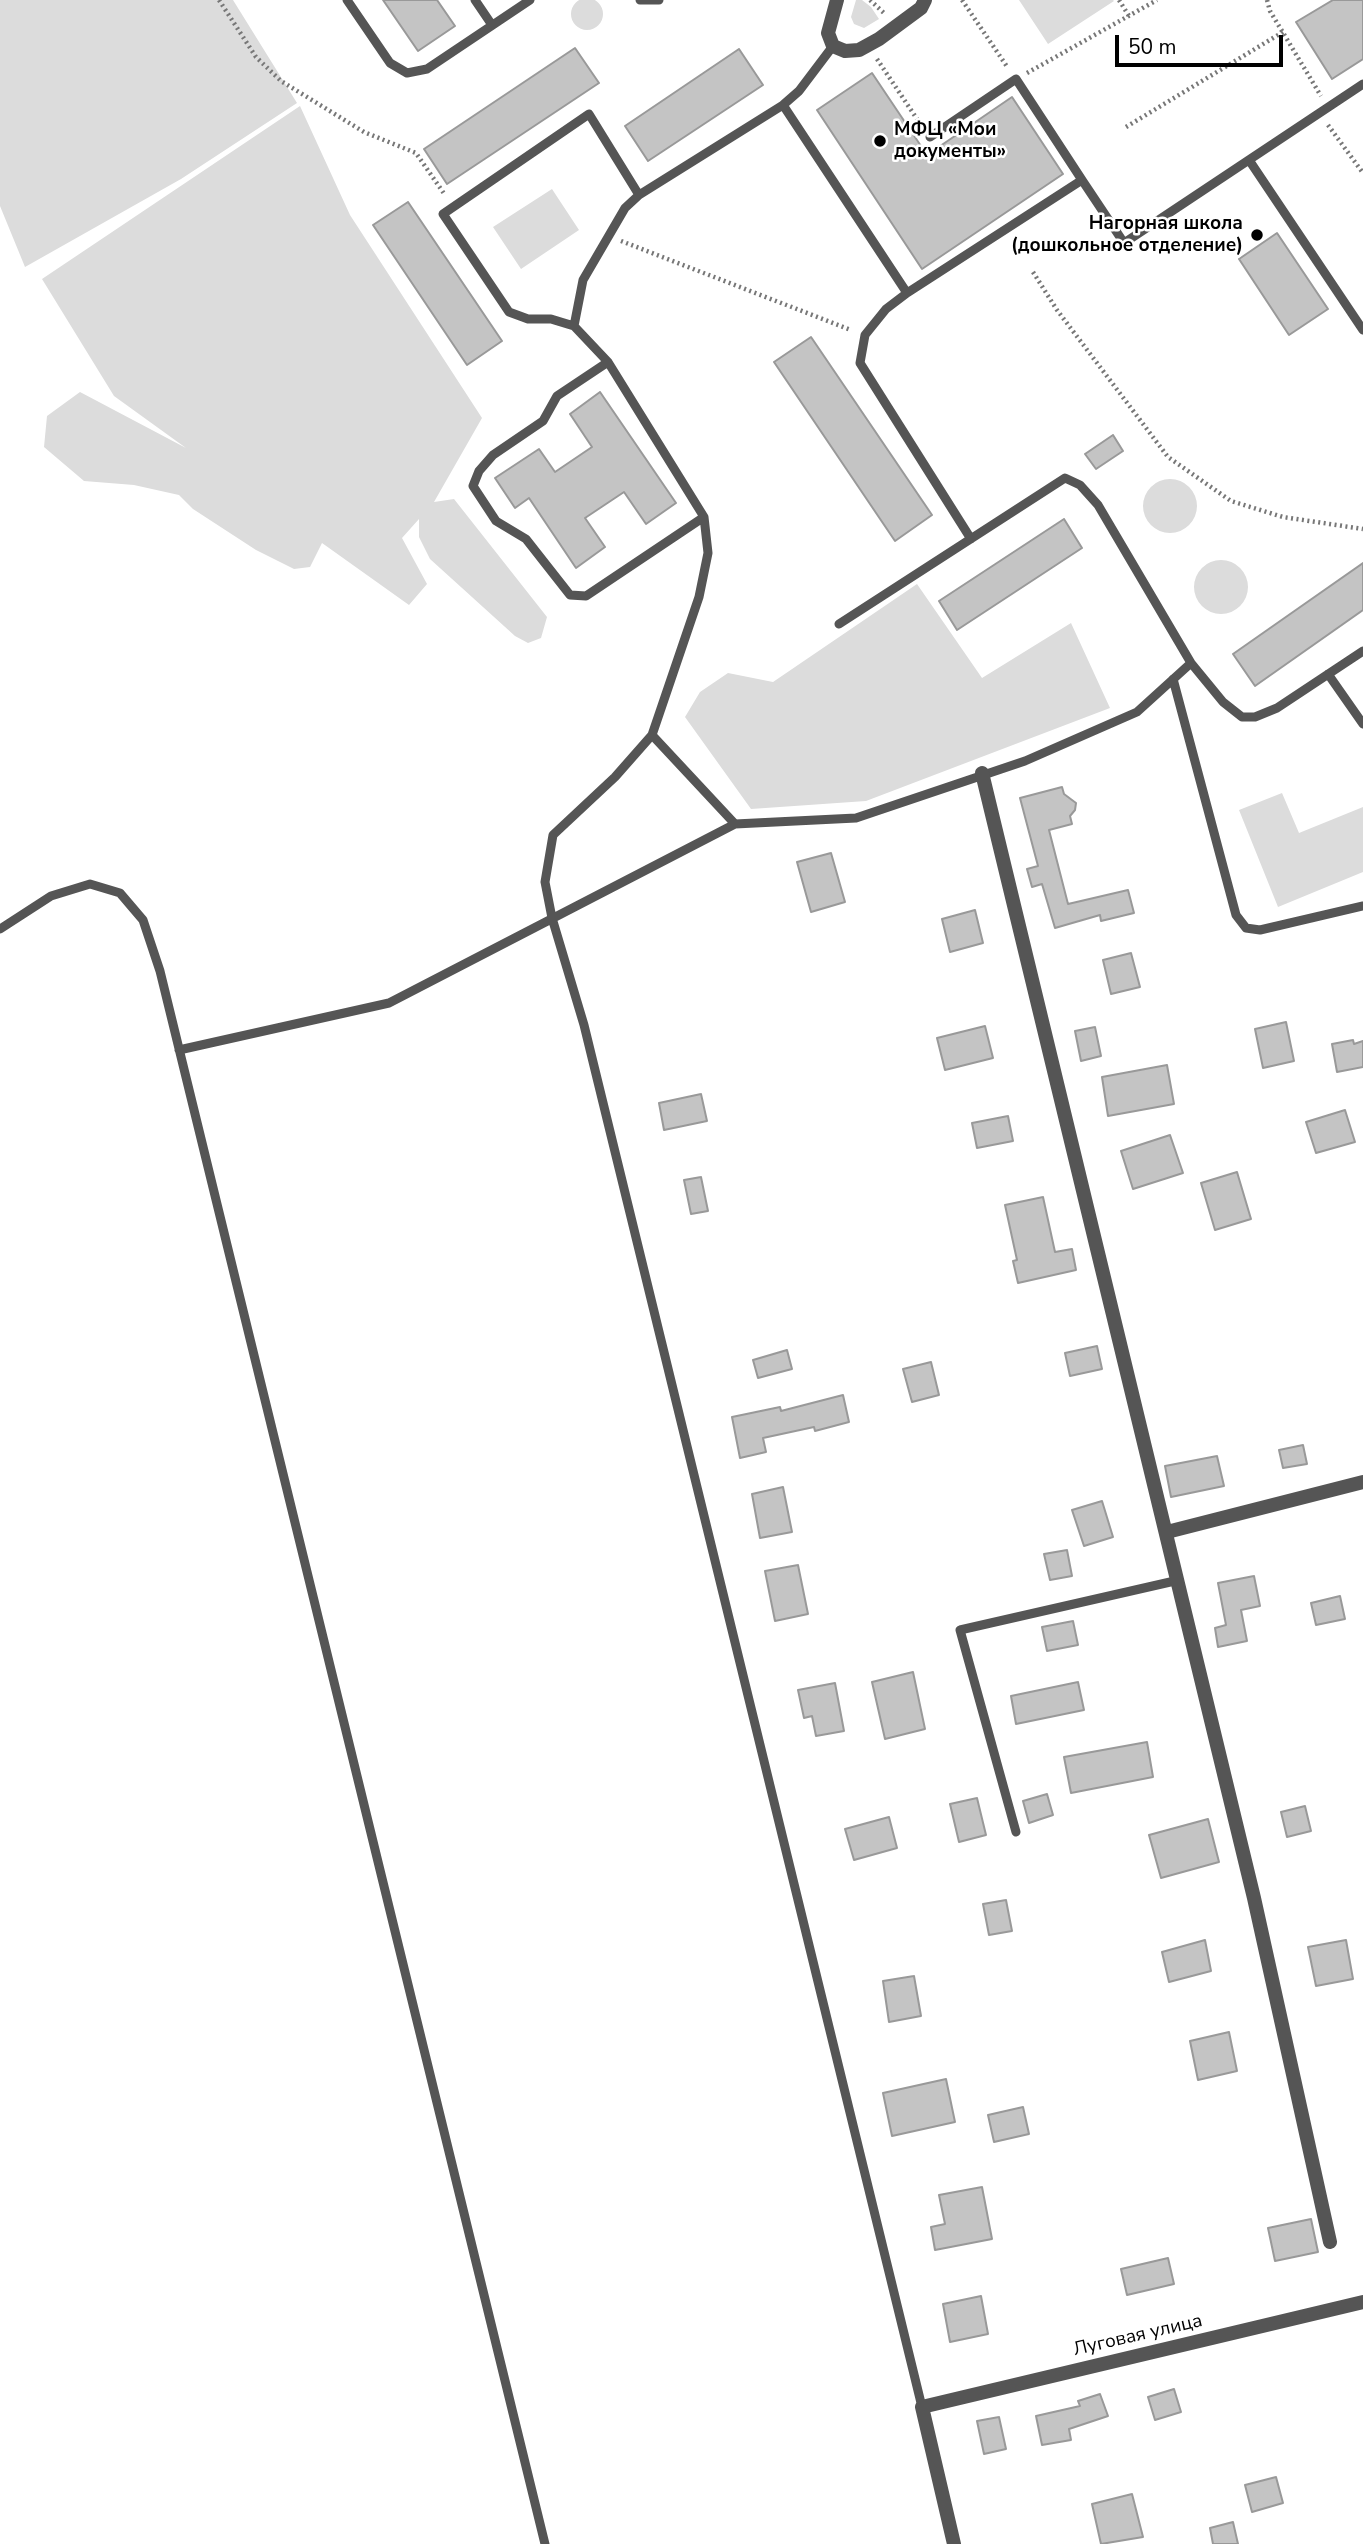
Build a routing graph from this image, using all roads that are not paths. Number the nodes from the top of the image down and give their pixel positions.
1 (346, 0) edge
2 (475, 0) edge
3 (530, 0) edge
4 (640, 0) edge
5 (659, 0) edge
6 (837, 0) edge
7 (925, 0) edge
8 (492, 25) junction
9 (833, 46) junction
10 (1363, 83) edge
11 (783, 105) junction
12 (930, 137) road end
13 (1249, 160) junction
14 (1082, 180) junction
15 (639, 195) junction
16 (907, 293) junction
17 (574, 326) junction
18 (1363, 330) edge
19 (608, 362) junction
20 (704, 517) junction
21 (971, 539) junction
22 (839, 624) dead end
23 (1363, 651) edge
24 (1191, 663) junction
25 (1328, 674) junction
26 (1173, 679) junction
27 (1363, 724) edge
28 (652, 735) junction
29 (982, 773) junction
30 (735, 824) junction
31 (1363, 906) edge
32 (552, 918) junction
33 (0, 929) edge
34 (179, 1050) junction
35 (1363, 1482) edge
36 (1167, 1532) junction
37 (1178, 1580) junction
38 (1016, 1832) dead end
39 (1330, 2242) dead end
40 (1363, 2302) edge
41 (922, 2407) junction
42 (545, 2544) edge
43 (954, 2544) edge

1 - 8 lane
2 - 8 lane
3 - 8 lane
4 - 5 lane
6 - 9 street
7 - 9 street
9 - 11 lane
10 - 13 lane
11 - 15 lane
11 - 16 lane
12 - 14 lane
13 - 14 lane
13 - 18 lane
14 - 16 lane
15 - 17 lane
15 - 17 lane
16 - 21 lane
17 - 19 lane
19 - 20 lane
19 - 20 lane
20 - 28 lane
21 - 22 lane
21 - 24 lane
23 - 25 lane
24 - 25 lane
24 - 26 lane
25 - 27 lane
26 - 29 lane
26 - 31 lane
28 - 30 lane
28 - 32 lane
29 - 30 lane
29 - 36 street
30 - 32 lane
32 - 34 lane
32 - 41 lane
33 - 34 lane
34 - 42 lane
35 - 36 street
36 - 37 street
37 - 38 lane
37 - 39 street
40 - 41 street, Луговая улица
41 - 43 street

